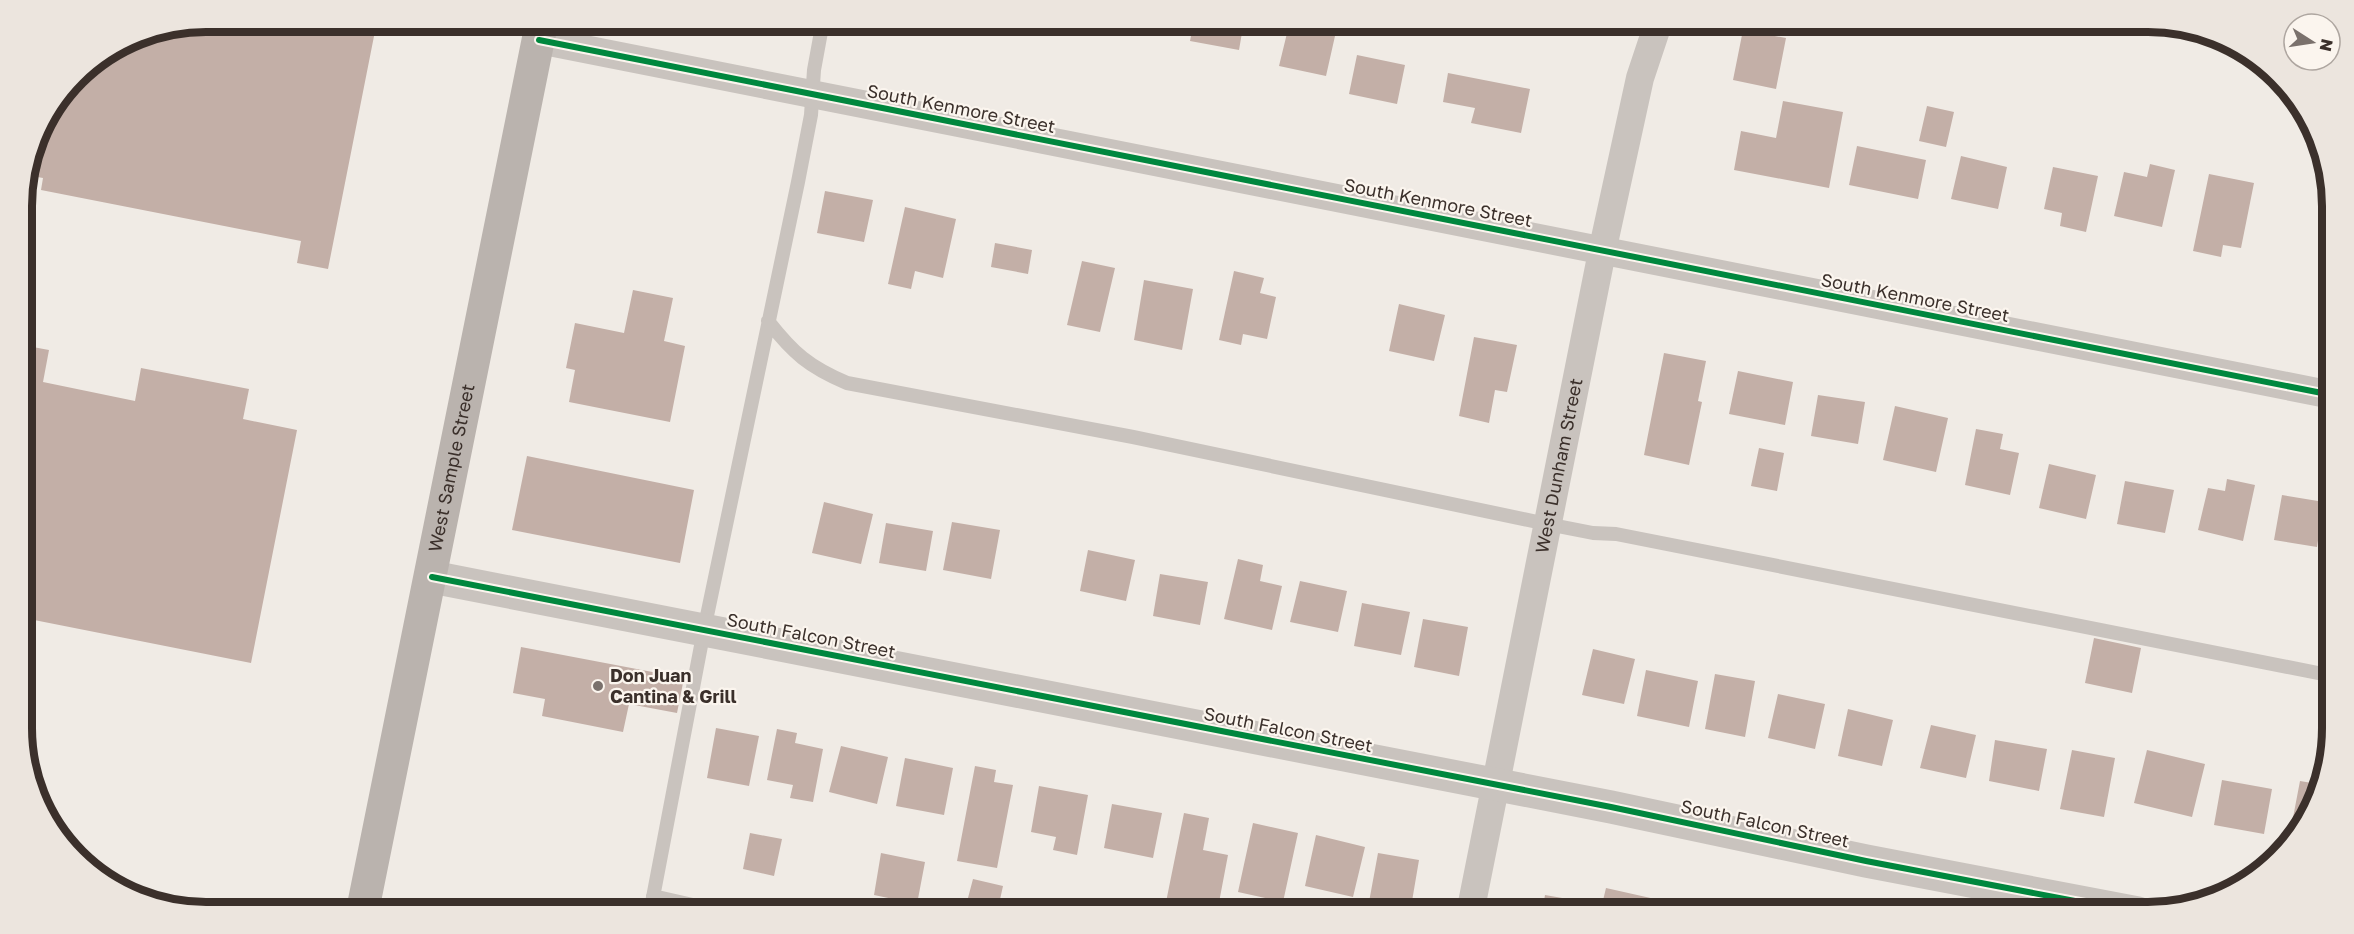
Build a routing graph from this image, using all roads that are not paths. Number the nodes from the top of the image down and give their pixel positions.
1 (540, 32) edge
2 (544, 32) edge
3 (821, 32) edge
4 (1655, 32) edge
5 (813, 95) junction
6 (1602, 252) junction
7 (768, 321) junction
8 (2322, 393) edge
9 (1546, 524) junction
10 (432, 577) junction
11 (704, 630) junction
12 (2322, 674) edge
13 (1494, 785) junction
14 (653, 896) junction
15 (364, 902) edge
16 (652, 902) edge
17 (679, 902) edge
18 (1472, 902) edge
19 (2080, 902) edge

1 - 10 main road, West Sample Street
2 - 5 street, South Kenmore Street
3 - 5 lane
4 - 6 street, West Dunham Street
5 - 6 street, South Kenmore Street
5 - 7 lane
6 - 8 street, South Kenmore Street
6 - 9 street, West Dunham Street
7 - 9 lane
7 - 11 lane
9 - 12 lane
9 - 13 street, West Dunham Street
10 - 11 street, South Falcon Street
10 - 15 main road, West Sample Street
11 - 13 street, South Falcon Street
11 - 14 lane
13 - 18 street, West Dunham Street
13 - 19 street, South Falcon Street
14 - 16 lane
14 - 17 lane

